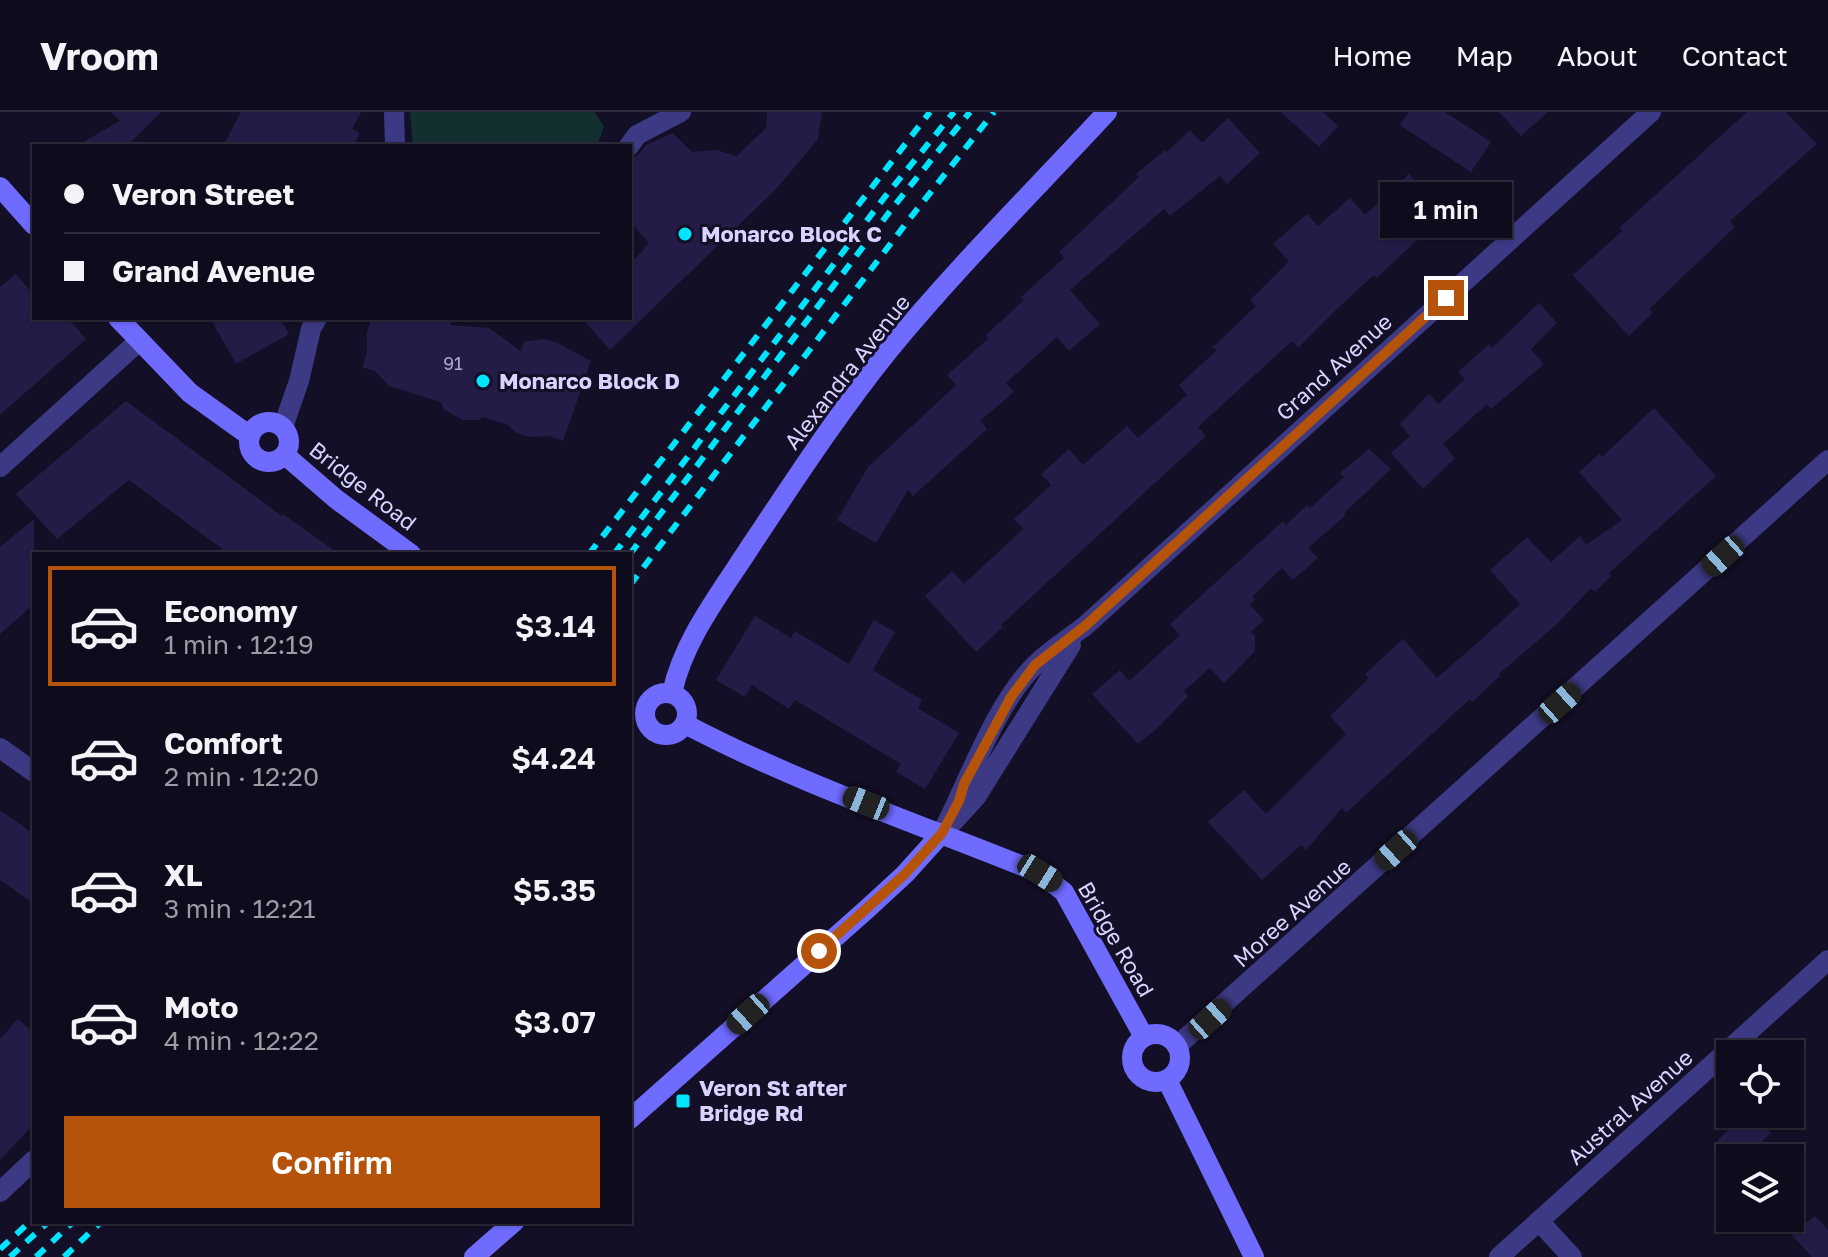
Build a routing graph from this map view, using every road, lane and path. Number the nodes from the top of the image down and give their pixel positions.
1 (394, 112) edge
2 (681, 112) edge
3 (1107, 112) edge
4 (1651, 112) edge
5 (395, 144) edge
6 (630, 144) edge
7 (0, 187) edge
8 (32, 223) edge
9 (120, 320) edge
10 (316, 320) edge
11 (139, 341) junction
12 (283, 427) junction
13 (250, 436) junction
14 (285, 455) junction
15 (1828, 460) edge
16 (0, 467) edge
17 (408, 552) edge
18 (672, 693) junction
19 (638, 705) edge
20 (685, 724) junction
21 (0, 748) edge
22 (32, 771) edge
23 (942, 833) junction
24 (1828, 960) edge
25 (1144, 1037) junction
26 (1178, 1045) junction
27 (1167, 1080) junction
28 (632, 1117) edge
29 (32, 1162) edge
30 (0, 1192) edge
31 (1539, 1221) junction
32 (512, 1224) edge
33 (474, 1257) edge
34 (1254, 1257) edge
35 (1499, 1257) edge
36 (1572, 1257) edge

1 - 5 street
2 - 6 street
3 - 18 street, Alexandra Avenue
4 - 23 street, Grand Avenue
7 - 8 street
9 - 11 street
10 - 12 street
11 - 13 street
11 - 16 street
12 - 13 street
12 - 14 street
13 - 14 street
14 - 17 street, Bridge Road
15 - 26 street, Moree Avenue
18 - 19 street
18 - 20 street
19 - 20 street
20 - 23 street, Bridge Road
21 - 22 street
23 - 25 street, Bridge Road
23 - 28 street
24 - 31 street, Austral Avenue
25 - 26 street
25 - 27 street
26 - 27 street
27 - 34 street
29 - 30 street
31 - 35 street, Austral Avenue
31 - 36 street
32 - 33 street

